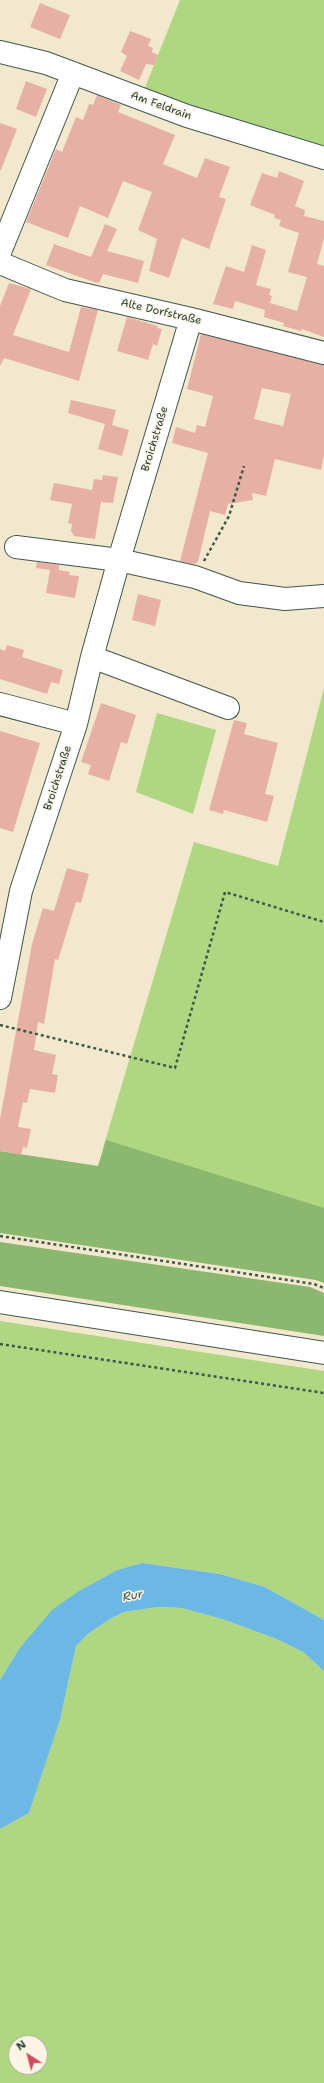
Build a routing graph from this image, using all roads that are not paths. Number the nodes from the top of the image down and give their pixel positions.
1 (0, 52) edge
2 (73, 73) junction
3 (324, 158) edge
4 (0, 252) edge
5 (0, 263) edge
6 (191, 319) junction
7 (324, 353) edge
8 (16, 547) dead end
9 (119, 560) junction
10 (324, 596) edge
11 (92, 657) junction
12 (0, 704) edge
13 (228, 708) dead end
14 (76, 724) junction
15 (21, 891) junction
16 (0, 922) edge
17 (0, 998) edge
18 (0, 1302) edge
19 (324, 1353) edge

1 - 2 street, Am Feldrain
2 - 3 street, Am Feldrain
2 - 4 street
5 - 6 street, Alte Dorfstraße
6 - 7 street, Alte Dorfstraße
6 - 9 street, Broichstraße
8 - 9 street
9 - 10 street
9 - 11 street, Broichstraße
11 - 13 street
11 - 14 street, Broichstraße
12 - 14 street
14 - 15 street, Broichstraße
15 - 16 street
15 - 17 street, Broichstraße
18 - 19 street

